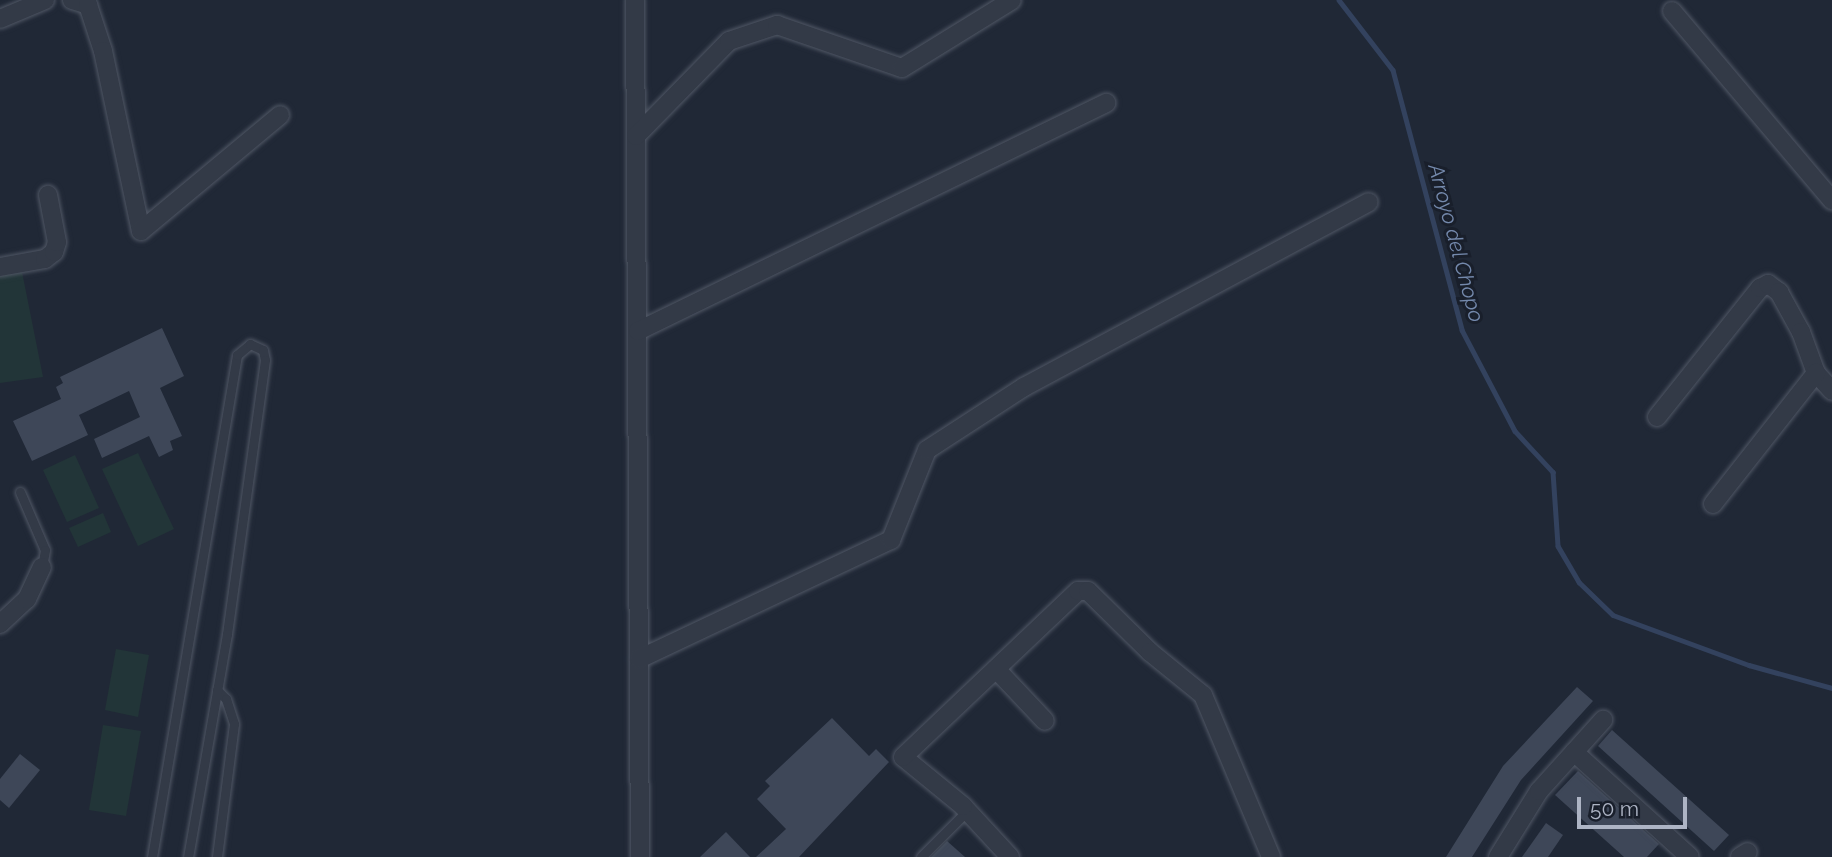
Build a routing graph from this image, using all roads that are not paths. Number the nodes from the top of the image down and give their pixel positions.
1 (45, 0) edge
2 (72, 0) edge
3 (635, 0) edge
4 (1012, 0) edge
5 (1672, 11) dead end
6 (0, 19) edge
7 (1106, 103) dead end
8 (280, 115) dead end
9 (636, 136) junction
10 (48, 195) dead end
11 (1832, 200) edge
12 (1369, 202) dead end
13 (0, 267) edge
14 (638, 331) junction
15 (1816, 373) junction
16 (1832, 391) edge
17 (1657, 417) dead end
18 (20, 492) dead end
19 (1713, 504) dead end
20 (42, 567) joint
21 (0, 624) edge
22 (639, 659) junction
23 (996, 669) junction
24 (217, 690) junction
25 (1603, 720) dead end
26 (1045, 721) dead end
27 (1574, 752) junction
28 (967, 811) junction
29 (152, 857) edge
30 (188, 857) edge
31 (217, 857) edge
32 (640, 857) edge
33 (921, 857) edge
34 (1010, 857) edge
35 (1271, 857) edge
36 (1498, 857) edge
37 (1690, 857) edge

1 - 6 street
2 - 8 street
3 - 9 street
4 - 9 street
5 - 11 street
7 - 14 street
9 - 14 street
10 - 13 street
12 - 22 street
14 - 22 street
15 - 16 street
15 - 17 street
15 - 19 street
18 - 20 lane
20 - 21 street
22 - 32 street
23 - 26 street
23 - 28 street
23 - 35 street
24 - 29 lane
24 - 30 lane
24 - 31 lane
25 - 27 street
27 - 36 street
27 - 37 street
28 - 33 lane
28 - 34 street

